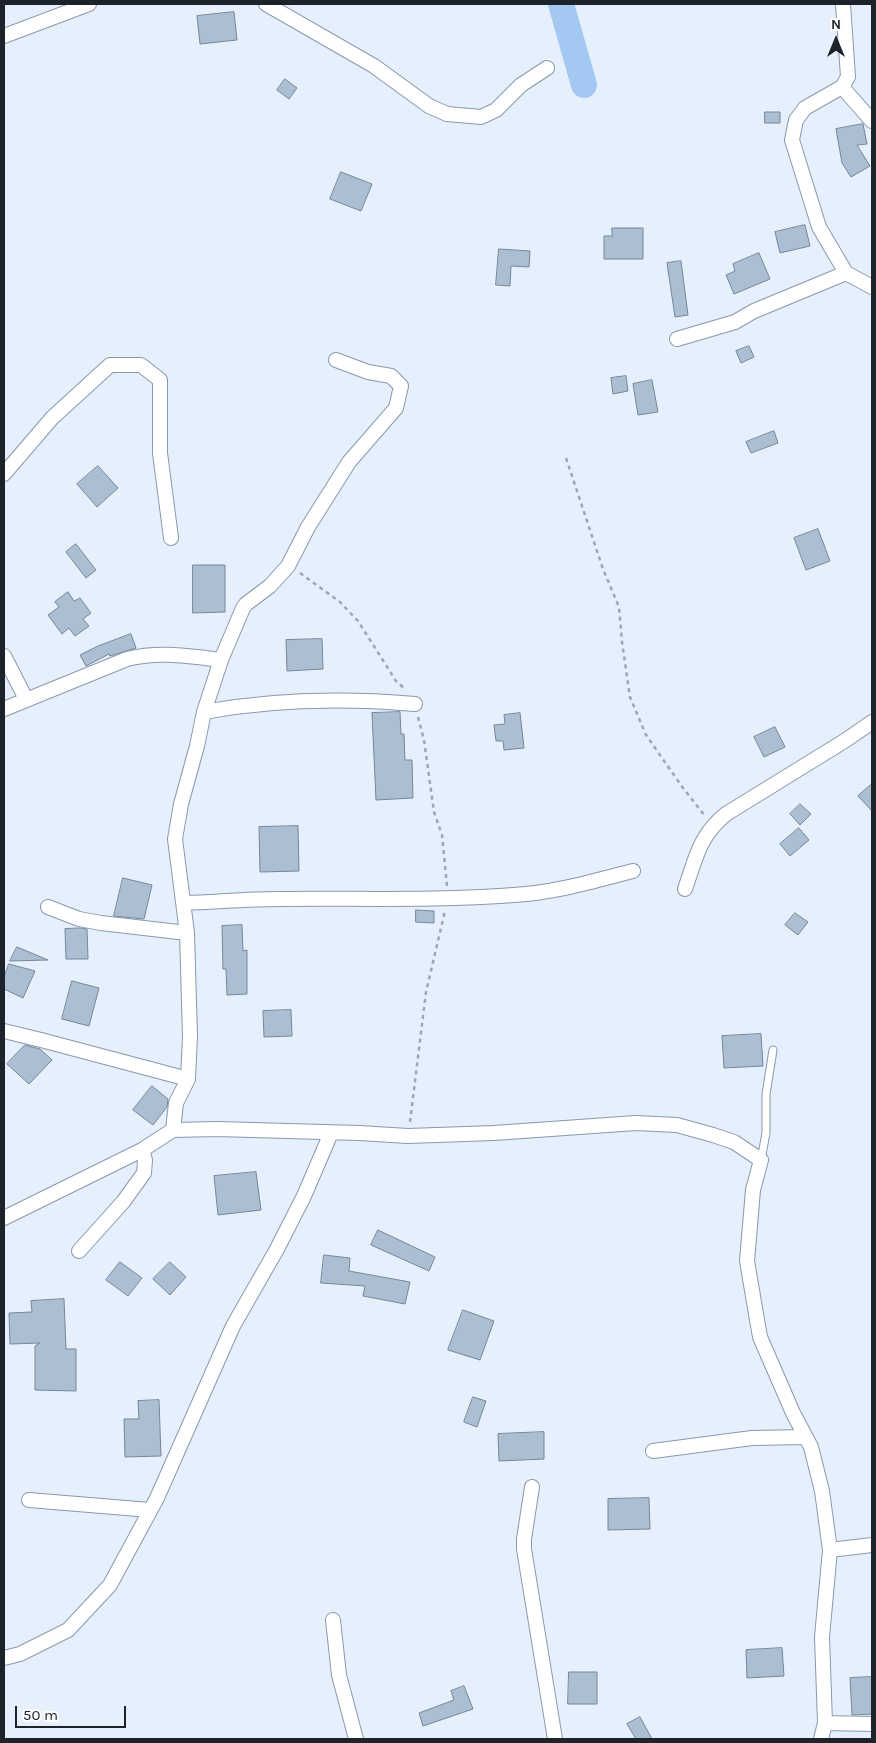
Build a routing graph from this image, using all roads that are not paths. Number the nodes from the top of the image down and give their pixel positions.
1 (89, 4) edge
2 (266, 4) edge
3 (842, 4) edge
4 (4, 36) edge
5 (547, 68) dead end
6 (842, 87) junction
7 (872, 120) edge
8 (846, 273) junction
9 (872, 288) edge
10 (677, 339) dead end
11 (336, 360) dead end
12 (4, 474) edge
13 (171, 538) dead end
14 (4, 656) edge
15 (222, 660) junction
16 (26, 699) junction
17 (415, 704) dead end
18 (4, 709) edge
19 (204, 712) junction
20 (872, 722) edge
21 (633, 871) dead end
22 (685, 889) dead end
23 (184, 902) junction
24 (48, 908) dead end
25 (187, 933) junction
26 (4, 1031) edge
27 (773, 1050) dead end
28 (188, 1079) junction
29 (173, 1130) junction
30 (330, 1133) junction
31 (142, 1150) junction
32 (761, 1160) junction
33 (4, 1218) edge
34 (79, 1251) dead end
35 (806, 1437) junction
36 (653, 1451) dead end
37 (532, 1487) dead end
38 (30, 1500) dead end
39 (150, 1510) junction
40 (872, 1545) edge
41 (830, 1550) junction
42 (333, 1620) dead end
43 (4, 1658) edge
44 (825, 1722) junction
45 (872, 1724) edge
46 (356, 1739) edge
47 (555, 1739) edge
48 (821, 1739) edge

1 - 4 street
2 - 5 street
3 - 6 street
6 - 7 street
6 - 8 street
8 - 9 street
8 - 10 street
11 - 15 street
12 - 13 street
14 - 16 street
15 - 16 street
15 - 19 street
16 - 18 street
17 - 19 street
19 - 23 street
20 - 22 street
21 - 23 street
23 - 25 street
24 - 25 street
25 - 28 street
26 - 28 street
27 - 32 lane
28 - 29 street
29 - 30 street
29 - 31 street
30 - 32 street
30 - 39 street
31 - 33 street
31 - 34 street
32 - 35 street
35 - 36 street
35 - 41 street
37 - 47 street
38 - 39 street
39 - 43 street
40 - 41 street
41 - 44 street
42 - 46 street
44 - 45 street
44 - 48 street

